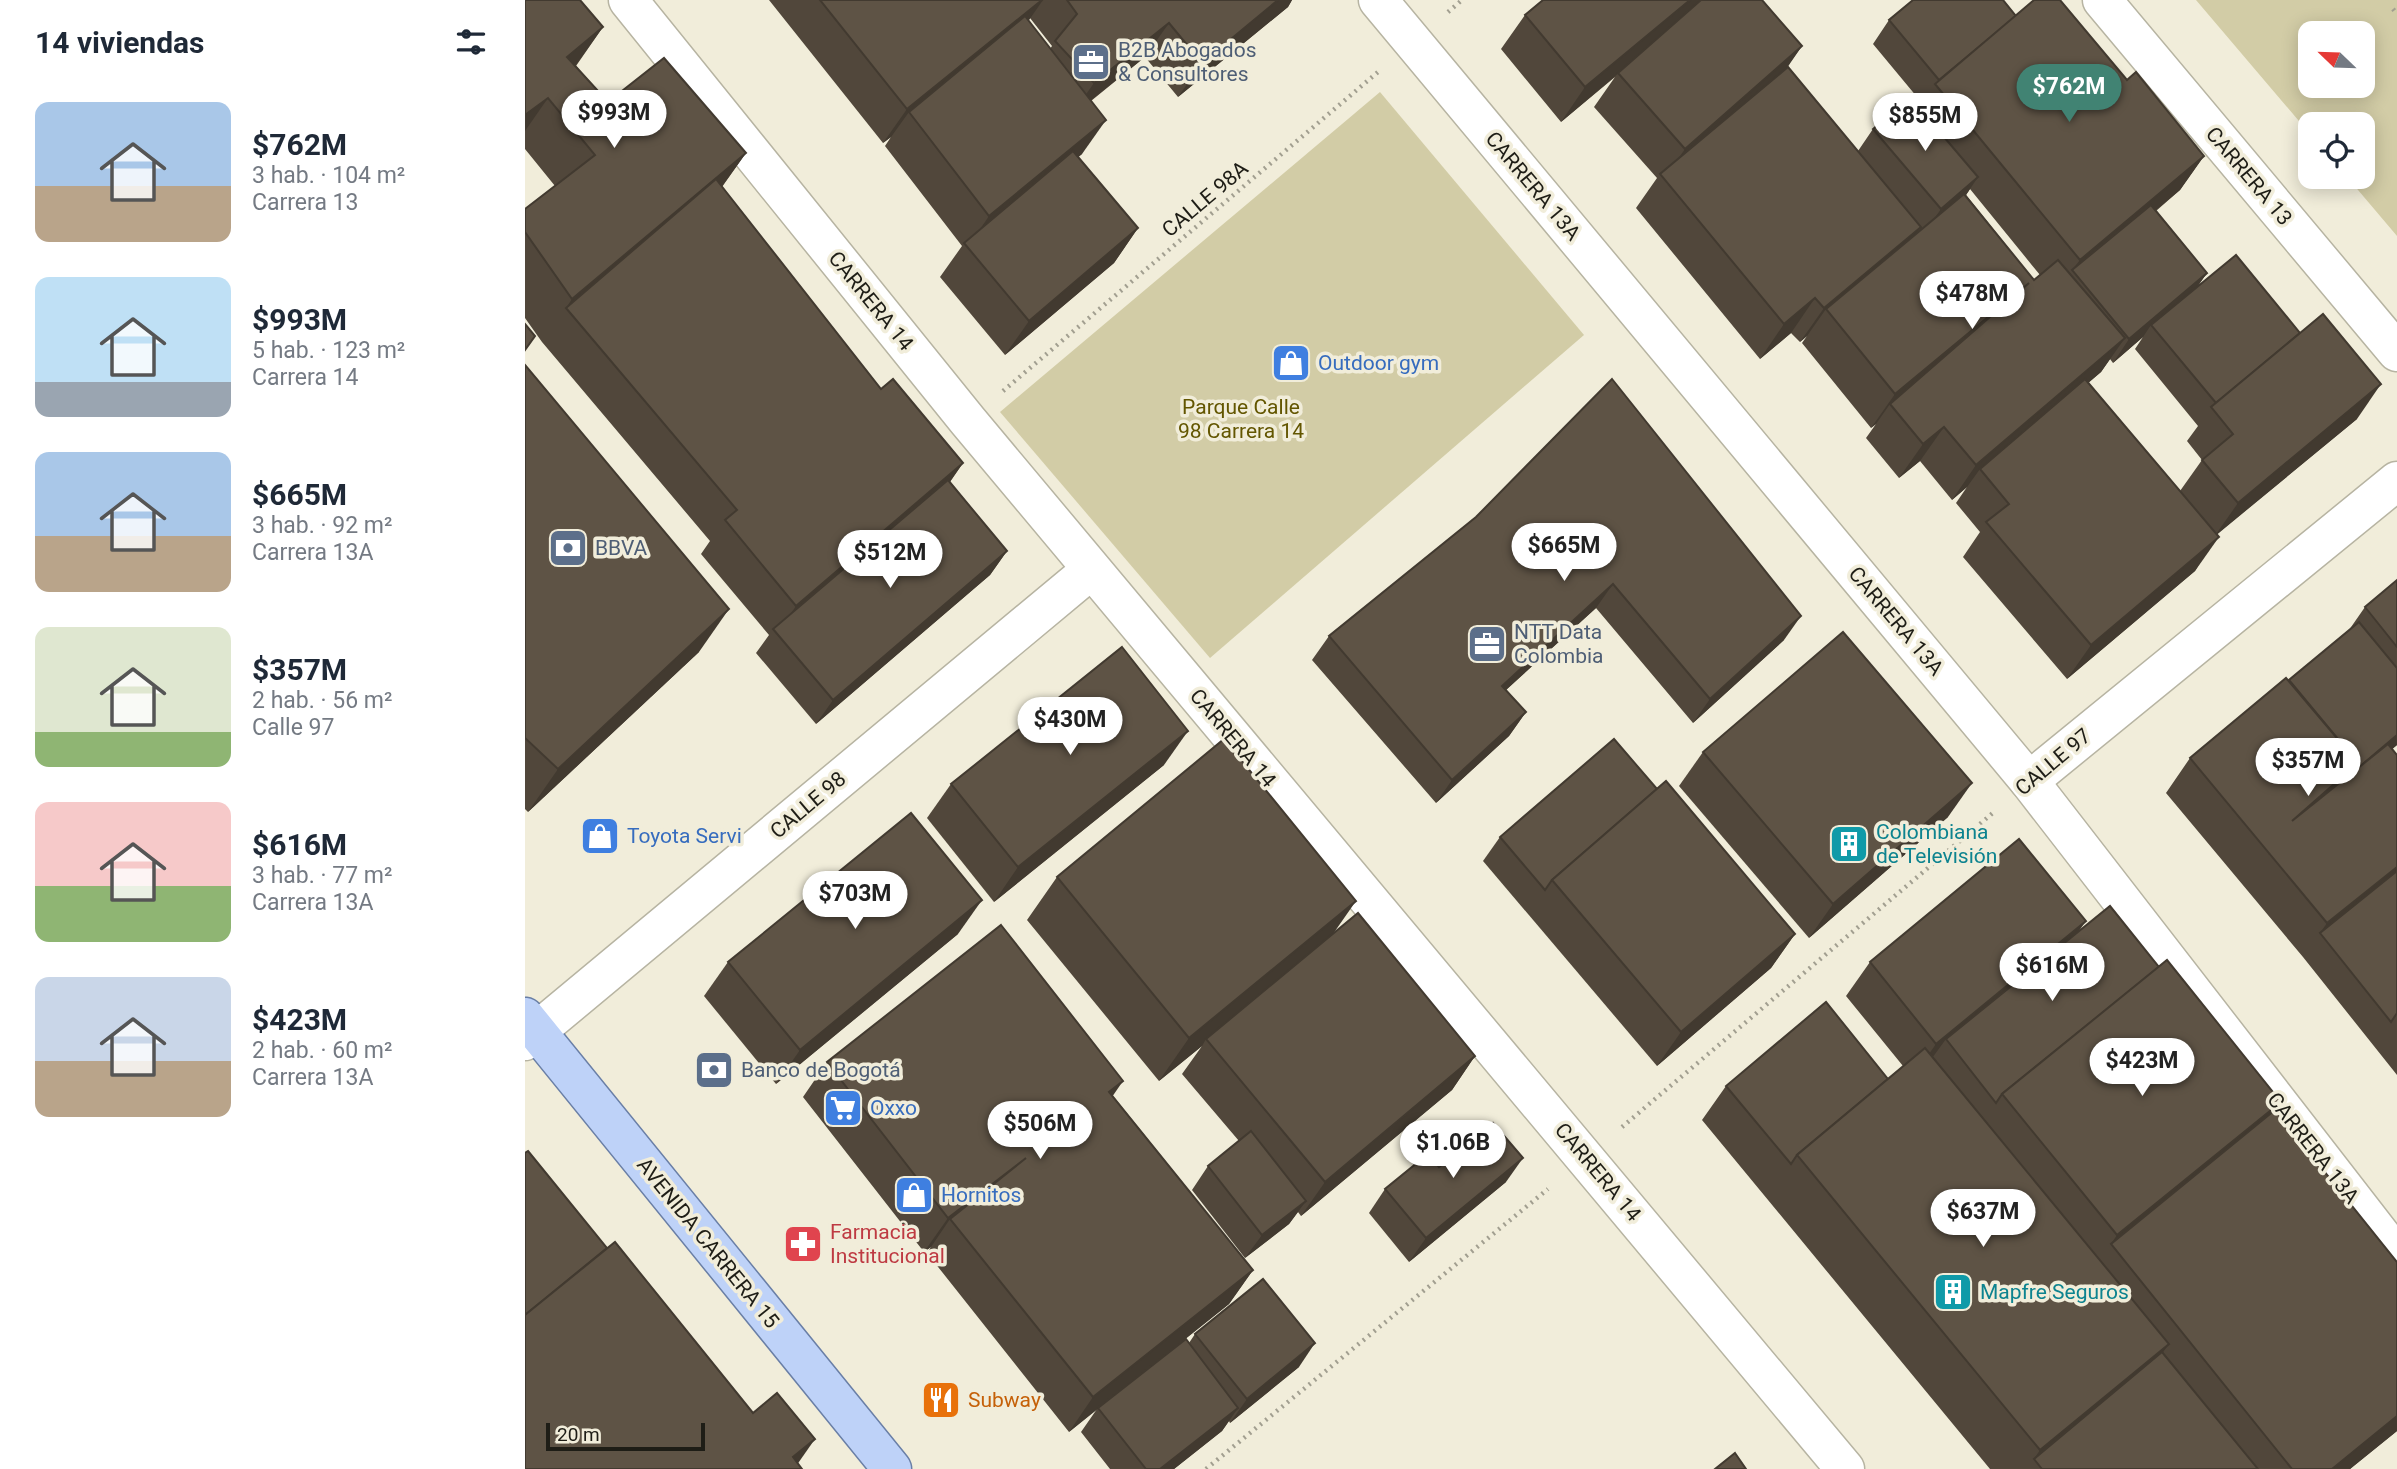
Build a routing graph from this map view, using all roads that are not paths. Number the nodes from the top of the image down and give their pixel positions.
1 (628, 0) edge
2 (1378, 0) edge
3 (2102, 0) edge
4 (2397, 352) edge
5 (2397, 481) edge
6 (1091, 570) junction
7 (2029, 782) junction
8 (529, 1030) edge
9 (2397, 1256) edge
10 (892, 1469) edge
11 (1845, 1469) edge

1 - 6 street, CARRERA 14
2 - 7 street, CARRERA 13A
3 - 4 street, CARRERA 13
5 - 7 street, CALLE 97
6 - 8 street, CALLE 98
6 - 11 street, CARRERA 14
7 - 9 street, CARRERA 13A
8 - 10 main road, AVENIDA CARRERA 15

